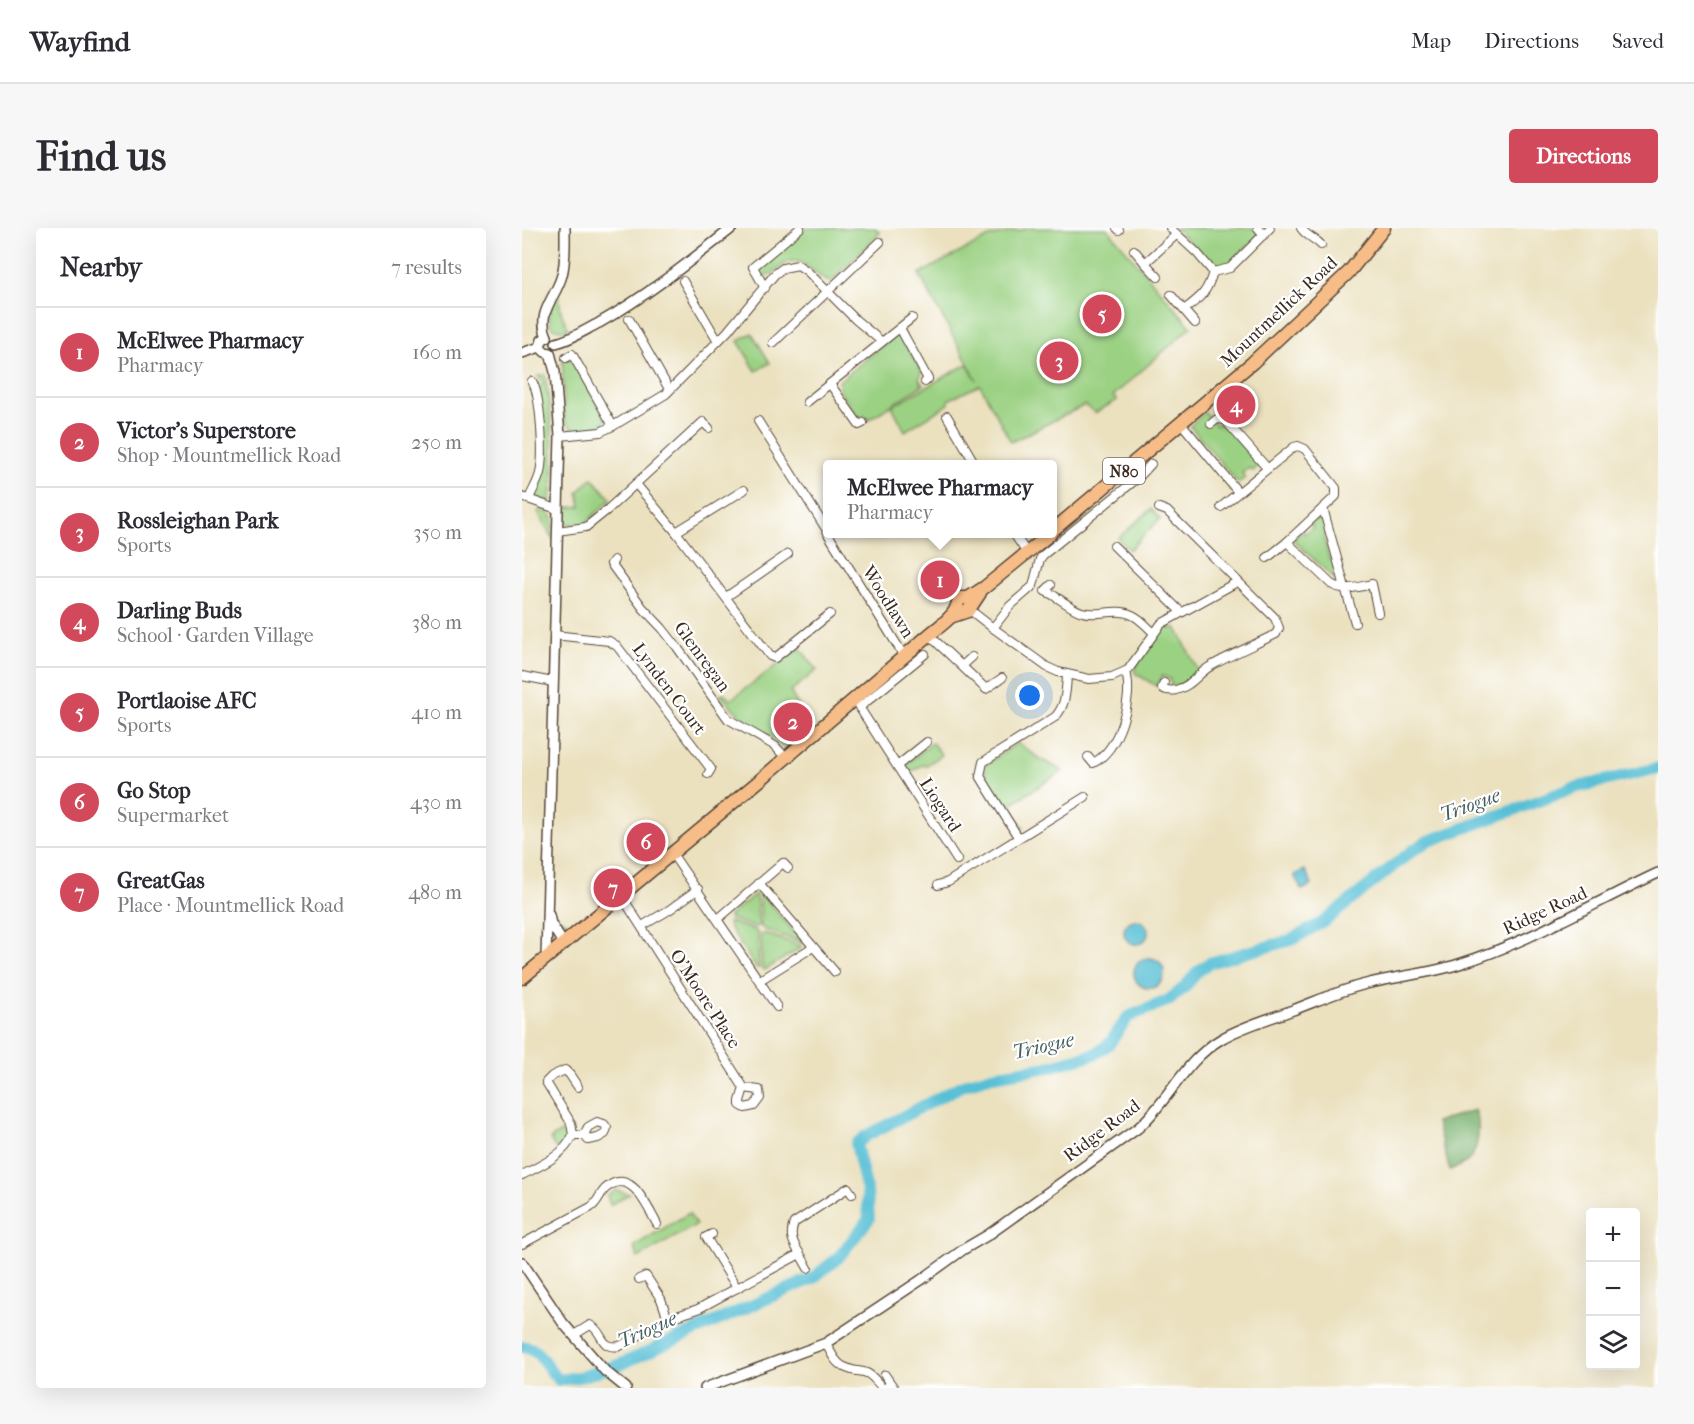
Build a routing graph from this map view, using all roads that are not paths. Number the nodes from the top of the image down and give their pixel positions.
1 (565, 228) edge
2 (732, 228) edge
3 (800, 228) edge
4 (1258, 228) edge
5 (1301, 228) edge
6 (1384, 228) edge
7 (1173, 231) edge
8 (1267, 231) edge
9 (880, 242) dead end
10 (1321, 245) dead end
11 (1134, 250) dead end
12 (1145, 262) junction
13 (1213, 272) junction
14 (1158, 278) dead end
15 (684, 281) dead end
16 (765, 288) junction
17 (828, 291) junction
18 (1172, 295) dead end
19 (1184, 310) junction
20 (912, 318) dead end
21 (629, 319) dead end
22 (1195, 323) dead end
23 (900, 328) junction
24 (547, 337) junction
25 (718, 341) junction
26 (881, 341) junction
27 (556, 343) junction
28 (772, 343) dead end
29 (540, 347) junction
30 (522, 353) edge
31 (550, 353) junction
32 (566, 358) dead end
33 (925, 382) dead end
34 (536, 383) dead end
35 (830, 384) junction
36 (669, 389) junction
37 (807, 402) dead end
38 (947, 416) dead end
39 (758, 421) dead end
40 (863, 423) dead end
41 (1181, 423) junction
42 (1210, 424) dead end
43 (614, 426) junction
44 (709, 428) dead end
45 (560, 436) junction
46 (972, 460) edge
47 (1151, 464) dead end
48 (1267, 468) junction
49 (636, 484) junction
50 (744, 490) dead end
51 (1238, 492) junction
52 (526, 498) edge
53 (1221, 507) dead end
54 (1159, 508) dead end
55 (1323, 508) junction
56 (557, 509) junction
57 (823, 525) edge
58 (1057, 527) edge
59 (557, 531) junction
60 (676, 532) junction
61 (831, 538) edge
62 (1017, 538) edge
63 (1044, 538) edge
64 (1287, 542) junction
65 (1114, 546) dead end
66 (1027, 553) junction
67 (788, 554) dead end
68 (1267, 558) dead end
69 (614, 560) dead end
70 (1237, 582) junction
71 (1051, 585) dead end
72 (1346, 589) junction
73 (726, 597) junction
74 (965, 606) junction
75 (1181, 612) junction
76 (1378, 613) dead end
77 (830, 614) dead end
78 (1355, 623) dead end
79 (993, 628) junction
80 (1154, 633) junction
81 (554, 635) junction
82 (929, 635) junction
83 (925, 654) dead end
84 (904, 656) junction
85 (972, 657) dead end
86 (962, 666) junction
87 (1126, 672) junction
88 (1067, 675) junction
89 (522, 676) edge
90 (1002, 678) dead end
91 (553, 682) junction
92 (1164, 682) dead end
93 (857, 703) junction
94 (927, 742) dead end
95 (1088, 757) dead end
96 (786, 758) junction
97 (897, 766) junction
98 (708, 774) dead end
99 (1085, 797) dead end
100 (1018, 837) junction
101 (671, 852) junction
102 (957, 860) dead end
103 (788, 868) dead end
104 (1658, 873) edge
105 (759, 883) junction
106 (938, 885) dead end
107 (698, 889) junction
108 (621, 895) junction
109 (547, 910) junction
110 (718, 919) junction
111 (642, 926) junction
112 (563, 943) junction
113 (813, 947) junction
114 (546, 958) junction
115 (835, 972) dead end
116 (522, 978) edge
117 (760, 980) junction
118 (777, 1007) dead end
119 (578, 1087) dead end
120 (744, 1089) dead end
121 (573, 1135) junction
122 (584, 1135) dead end
123 (522, 1176) edge
124 (852, 1194) dead end
125 (657, 1224) dead end
126 (712, 1234) dead end
127 (522, 1244) edge
128 (800, 1254) junction
129 (522, 1262) edge
130 (808, 1268) dead end
131 (639, 1279) dead end
132 (737, 1288) junction
133 (668, 1319) junction
134 (574, 1335) junction
135 (826, 1343) junction
136 (885, 1375) dead end
137 (888, 1387) edge
138 (626, 1388) edge
139 (705, 1388) edge

1 - 24 street
2 - 27 street
3 - 16 street
4 - 8 street
5 - 10 street
6 - 41 main road, Mountmellick Road / N80
7 - 12 street
7 - 13 street
8 - 13 street
9 - 17 street
11 - 12 street
12 - 14 street
13 - 19 street
15 - 25 street
16 - 17 street
16 - 25 street
17 - 26 street
17 - 28 street
18 - 19 street
19 - 22 street
20 - 23 street
21 - 36 street
23 - 26 street
23 - 33 street
24 - 27 street
24 - 29 street
25 - 36 street
26 - 35 street
27 - 31 street
29 - 30 street
29 - 31 street
31 - 45 street
32 - 43 street
34 - 52 street
35 - 37 street
35 - 40 street
36 - 43 street
38 - 46 street
39 - 57 street, Woodlawn
41 - 51 street
41 - 58 main road, Mountmellick Road / N80
42 - 48 street
43 - 45 street
44 - 49 street
45 - 56 street
47 - 79 street
48 - 51 street
48 - 55 street
49 - 59 street
49 - 60 street
50 - 60 street
51 - 53 street
52 - 56 street
54 - 70 street
55 - 64 street
55 - 72 street
56 - 59 street
59 - 81 street
60 - 73 street
61 - 84 street, Woodlawn
62 - 66 street
63 - 66 main road, Mountmellick Road / N80
64 - 68 street
64 - 72 street
65 - 75 street
66 - 74 main road, Mountmellick Road / N80
67 - 73 street
69 - 96 street, Glenregan
70 - 75 street
70 - 92 street
71 - 80 street
72 - 76 street
72 - 78 street
73 - 77 street
74 - 79 street
74 - 82 main road, Mountmellick Road / N80
75 - 80 street
79 - 88 street
80 - 87 street
81 - 91 street
81 - 98 street, Lynden Court
82 - 84 main road, Mountmellick Road / N80
82 - 86 street
83 - 93 street
84 - 93 main road, Mountmellick Road / N80
85 - 86 street
86 - 90 street
87 - 88 street
87 - 95 street
88 - 100 street
89 - 91 street
91 - 109 street
93 - 96 main road, Mountmellick Road / N80
93 - 97 street, Liogard
94 - 97 street, Liogard
96 - 101 main road, Mountmellick Road / N80
97 - 102 street, Liogard
99 - 100 street
100 - 106 street
101 - 107 street
101 - 108 main road, Mountmellick Road / N80
103 - 105 street
104 - 135 street, Ridge Road
105 - 110 street
105 - 113 street
107 - 110 street
107 - 111 street
108 - 111 street, O'Moore Place
108 - 112 main road, Mountmellick Road / N80
109 - 112 street
109 - 114 street
110 - 117 street
111 - 120 street, O'Moore Place
112 - 114 main road, Mountmellick Road / N80
113 - 115 street
113 - 117 street
114 - 116 main road, Mountmellick Road / N80
117 - 118 street
119 - 121 street
121 - 122 street
121 - 123 street
124 - 128 street
125 - 127 street
126 - 132 street
128 - 130 street
128 - 132 street
129 - 134 street
131 - 133 street
132 - 133 street
133 - 134 street
134 - 138 street
135 - 137 street
135 - 139 street, Ridge Road
136 - 137 street

